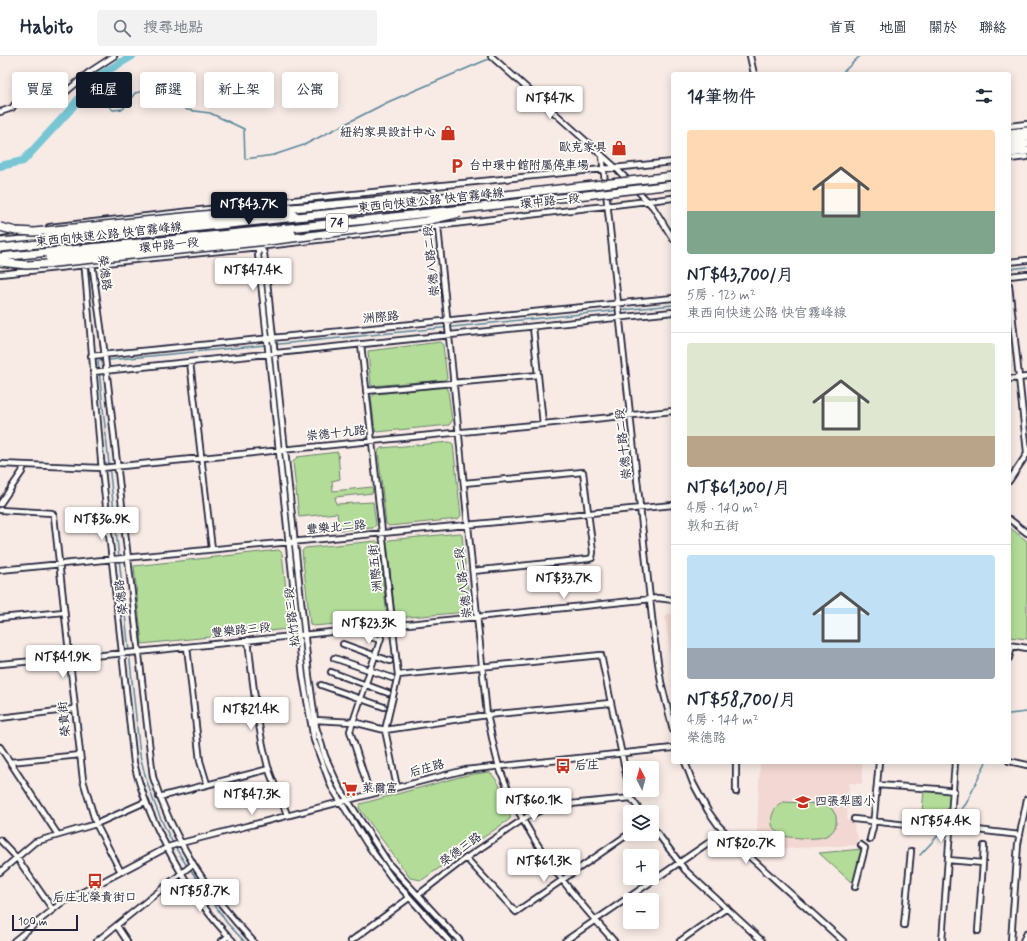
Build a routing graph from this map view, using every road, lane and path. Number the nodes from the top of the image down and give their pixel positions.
1 (114, 56) edge
2 (750, 56) edge
3 (493, 58) edge
4 (754, 72) edge
5 (0, 112) edge
6 (1027, 124) edge
7 (1011, 126) edge
8 (1027, 131) edge
9 (1011, 133) edge
10 (1027, 137) edge
11 (1011, 139) edge
12 (1027, 144) edge
13 (1011, 146) edge
14 (1027, 151) edge
15 (1011, 153) edge
16 (602, 155) junction
17 (1027, 157) edge
18 (1011, 159) edge
19 (671, 162) edge
20 (616, 168) junction
21 (604, 169) junction
22 (671, 176) edge
23 (671, 185) edge
24 (434, 187) junction
25 (496, 196) junction
26 (671, 198) edge
27 (648, 201) junction
28 (255, 204) junction
29 (494, 205) junction
30 (608, 205) junction
31 (318, 206) junction
32 (80, 223) junction
33 (87, 223) junction
34 (438, 224) junction
35 (0, 227) edge
36 (0, 233) edge
37 (325, 233) junction
38 (671, 236) edge
39 (0, 242) edge
40 (260, 246) junction
41 (0, 248) edge
42 (0, 257) edge
43 (1027, 260) edge
44 (0, 262) edge
45 (1011, 262) edge
46 (92, 264) junction
47 (84, 265) junction
48 (0, 274) edge
49 (1027, 274) edge
50 (1011, 276) edge
51 (671, 298) edge
52 (1011, 304) edge
53 (620, 308) junction
54 (671, 312) edge
55 (621, 318) junction
56 (449, 325) junction
57 (533, 327) junction
58 (450, 336) junction
59 (274, 338) junction
60 (267, 339) junction
61 (361, 344) junction
62 (275, 353) junction
63 (269, 354) junction
64 (91, 356) junction
65 (105, 359) junction
66 (190, 362) junction
67 (97, 371) junction
68 (106, 371) junction
69 (538, 374) junction
70 (1027, 377) edge
71 (1019, 378) junction
72 (1011, 379) edge
73 (454, 382) junction
74 (366, 391) junction
75 (671, 411) edge
76 (631, 416) junction
77 (543, 424) junction
78 (459, 432) junction
79 (372, 440) junction
80 (285, 449) junction
81 (279, 450) junction
82 (1027, 453) edge
83 (201, 458) junction
84 (0, 464) edge
85 (24, 465) junction
86 (118, 466) junction
87 (102, 468) junction
88 (1011, 478) edge
89 (464, 483) junction
90 (0, 504) edge
91 (671, 504) edge
92 (641, 508) junction
93 (0, 510) edge
94 (589, 513) junction
95 (1011, 521) edge
96 (468, 526) junction
97 (382, 533) junction
98 (1027, 533) edge
99 (296, 541) junction
100 (289, 542) junction
101 (212, 550) junction
102 (127, 558) junction
103 (113, 560) junction
104 (59, 565) junction
105 (0, 570) edge
106 (473, 572) junction
107 (650, 599) junction
108 (671, 600) edge
109 (64, 612) junction
110 (479, 617) junction
111 (0, 618) edge
112 (392, 625) junction
113 (305, 634) junction
114 (299, 635) junction
115 (371, 637) dead end
116 (248, 640) junction
117 (343, 644) dead end
118 (1011, 646) edge
119 (187, 647) junction
120 (1027, 648) edge
121 (138, 652) junction
122 (123, 653) junction
123 (375, 656) junction
124 (69, 658) junction
125 (334, 658) dead end
126 (390, 661) dead end
127 (0, 664) edge
128 (483, 668) junction
129 (370, 670) junction
130 (331, 672) dead end
131 (398, 675) junction
132 (392, 678) dead end
133 (321, 685) dead end
134 (365, 685) junction
135 (388, 692) dead end
136 (360, 699) junction
137 (610, 703) junction
138 (384, 707) dead end
139 (74, 709) junction
140 (487, 715) junction
141 (0, 718) edge
142 (315, 720) junction
143 (352, 722) junction
144 (671, 722) edge
145 (385, 730) junction
146 (0, 747) edge
147 (671, 748) edge
148 (621, 753) junction
149 (80, 755) junction
150 (1011, 761) edge
151 (10, 762) junction
152 (686, 764) edge
153 (736, 764) edge
154 (879, 764) edge
155 (955, 764) edge
156 (499, 765) junction
157 (1027, 765) edge
158 (269, 768) junction
159 (207, 784) junction
160 (877, 785) junction
161 (397, 787) junction
162 (954, 790) junction
163 (736, 792) dead end
164 (370, 794) junction
165 (159, 797) junction
166 (631, 798) junction
167 (1027, 799) edge
168 (347, 800) junction
169 (145, 802) junction
170 (340, 802) junction
171 (636, 805) edge
172 (287, 815) junction
173 (522, 818) junction
174 (854, 819) dead end
175 (874, 821) junction
176 (96, 824) junction
177 (915, 826) dead end
178 (951, 827) junction
179 (724, 832) junction
180 (58, 835) junction
181 (659, 835) edge
182 (1020, 835) junction
183 (623, 838) edge
184 (870, 839) dead end
185 (0, 840) edge
186 (182, 843) junction
187 (861, 845) dead end
188 (984, 846) dead end
189 (168, 847) junction
190 (912, 852) dead end
191 (17, 858) junction
192 (466, 858) junction
193 (948, 860) junction
194 (680, 863) junction
195 (983, 863) junction
196 (193, 864) junction
197 (0, 872) edge
198 (121, 872) junction
199 (182, 873) junction
200 (563, 880) junction
201 (855, 888) dead end
202 (418, 894) junction
203 (409, 898) junction
204 (727, 908) junction
205 (53, 910) junction
206 (595, 920) junction
207 (904, 924) dead end
208 (117, 926) junction
209 (978, 931) dead end
210 (1027, 933) edge
211 (229, 936) junction
212 (687, 939) edge
213 (14, 941) edge
214 (97, 941) edge
215 (128, 941) edge
216 (222, 941) edge
217 (233, 941) edge
218 (253, 941) edge
219 (351, 941) edge
220 (450, 941) edge
221 (460, 941) edge
222 (565, 941) edge
223 (614, 941) edge
224 (680, 941) edge
225 (762, 941) edge
226 (843, 941) edge
227 (942, 941) edge
228 (1010, 941) edge
229 (1023, 941) edge

1 - 5 street
2 - 4 street
3 - 16 street
6 - 7 street
8 - 9 highway
10 - 11 highway
12 - 13 highway
14 - 15 highway
16 - 20 street
16 - 21 street, 崇德十路二段
17 - 18 street
19 - 20 street
20 - 21 street
20 - 27 street
21 - 24 street
21 - 30 street, 崇德十路二段
22 - 25 highway, 東西向快速公路 快官霧峰線 / 74, bridge
23 - 29 highway, 東西向快速公路 快官霧峰線 / 74, bridge
24 - 28 street
24 - 34 street, 崇德八路二段
25 - 31 highway, 74, bridge
25 - 41 highway, 東西向快速公路 快官霧峰線 / 74, bridge
26 - 27 street, 環中路一段
27 - 30 street, 環中路一段
27 - 38 street
28 - 33 street
28 - 40 street, 松竹路三段
29 - 37 highway, 74, bridge
29 - 42 highway, 東西向快速公路 快官霧峰線 / 74, bridge
30 - 34 street, 環中路一段
30 - 53 street, 崇德十路二段
31 - 35 highway, bridge
31 - 39 highway, 74, bridge
32 - 33 street
32 - 36 street
32 - 47 street, 榮德路
33 - 46 street, 榮德路
34 - 40 street, 環中路一段
34 - 56 street, 崇德八路二段
37 - 44 highway, 74, bridge
37 - 44 highway, bridge
40 - 46 street, 環中路一段
40 - 59 street, 松竹路三段
40 - 60 street, 松竹路三段
43 - 45 street
46 - 47 street, 環中路一段
46 - 65 street, 榮德路
47 - 48 street, 環中路一段
47 - 64 street, 榮德路
49 - 50 street
51 - 53 street, 洲際路
52 - 71 street
53 - 55 street, 崇德十路二段
53 - 56 street, 洲際路
54 - 55 street, 洲際路
55 - 57 street, 洲際路
55 - 76 street, 崇德十路二段
56 - 58 street, 崇德八路二段
56 - 59 street, 洲際路
57 - 58 street, 洲際路
57 - 69 street
58 - 61 street, 洲際路
58 - 73 street, 崇德八路二段
59 - 60 street, 洲際路
59 - 62 street, 松竹路三段
60 - 63 street, 松竹路三段
60 - 65 street, 洲際路
61 - 62 street, 洲際路
61 - 74 street, 洲際五街
62 - 63 street, 洲際路
62 - 80 street, 松竹路三段
63 - 66 street, 洲際路
63 - 81 street, 松竹路三段
64 - 65 street, 洲際路
64 - 67 street, 榮德路
65 - 68 street, 榮德路
66 - 68 street, 洲際路
66 - 83 street
67 - 68 street, 洲際路
67 - 87 street, 榮德路
68 - 86 street, 榮德路
69 - 73 street
69 - 77 street
70 - 71 street
71 - 72 street
71 - 82 street
73 - 74 street
73 - 78 street, 崇德八路二段
74 - 79 street, 洲際五街
75 - 76 street, 崇德十九路
76 - 77 street, 崇德十九路
76 - 92 street, 崇德十路二段
77 - 78 street, 崇德十九路
78 - 79 street, 崇德十九路
78 - 89 street, 崇德八路二段
79 - 80 street, 崇德十九路
79 - 97 street, 洲際五街
80 - 81 street, 崇德十九路
80 - 99 street, 松竹路三段
81 - 83 street, 崇德十九路
81 - 100 street, 松竹路三段
82 - 88 street
83 - 86 street, 崇德十九路
83 - 101 street
84 - 85 street, 崇德十九路
85 - 87 street, 崇德十九路
85 - 90 street
86 - 87 street, 崇德十九路
86 - 102 street, 榮德路
87 - 103 street, 榮德路
89 - 94 street
89 - 96 street, 崇德八路二段
91 - 92 street, 豐樂北二路
92 - 94 street, 豐樂北二路
92 - 107 street, 崇德十路二段
93 - 104 street, 榮貴街
94 - 96 street, 豐樂北二路
94 - 106 street
95 - 98 street
96 - 97 street, 豐樂北二路
96 - 106 street, 崇德八路二段
97 - 99 street, 豐樂北二路
97 - 112 street, 洲際五街
99 - 100 street, 豐樂北二路
99 - 113 street, 松竹路三段
100 - 101 street, 豐樂北二路
100 - 114 street, 松竹路三段
101 - 102 street, 豐樂北二路
102 - 103 street, 豐樂北二路
102 - 121 street, 榮德路
103 - 104 street, 豐樂北二路
103 - 122 street, 榮德路
104 - 105 street, 豐樂北二路
104 - 109 street, 榮貴街
106 - 110 street, 崇德八路二段
107 - 108 street, 豐樂路三段
107 - 110 street, 豐樂路三段
107 - 144 street, 崇德十路二段
109 - 111 street
109 - 124 street, 榮貴街
110 - 112 street, 豐樂路三段
110 - 128 street, 崇德八路二段
112 - 113 street, 豐樂路三段
112 - 131 street, 洲際五街
113 - 114 street, 豐樂路三段
113 - 142 street, 松竹路三段
114 - 116 street, 豐樂路三段
114 - 170 street, 松竹路三段
115 - 123 street
116 - 119 street, 豐樂路三段
116 - 158 street
117 - 123 street
118 - 120 street
119 - 121 street, 豐樂路三段
119 - 159 street
121 - 122 street, 豐樂路三段
121 - 165 street, 榮德路
122 - 124 street, 豐樂路三段
122 - 169 street, 榮德路
123 - 126 street
123 - 129 street
124 - 127 street, 豐樂路三段
124 - 139 street, 榮貴街
125 - 129 street
128 - 131 street
128 - 137 street
128 - 140 street, 崇德八路二段
129 - 132 street
129 - 134 street
130 - 134 street
131 - 145 street, 洲際五街
133 - 136 street
134 - 135 street
134 - 136 street
136 - 138 street
136 - 143 street
137 - 140 street
137 - 148 street
139 - 141 street
139 - 149 street, 榮貴街
140 - 145 street
140 - 156 street, 崇德八路二段
142 - 143 street
142 - 168 street, 松竹路三段
143 - 145 street
143 - 164 street
145 - 161 street, 洲際五街
146 - 151 street
147 - 148 street, 后庄路
148 - 156 street, 后庄路
148 - 166 street
149 - 151 street
149 - 176 street, 榮貴街
150 - 157 street
151 - 180 street
152 - 179 street
153 - 163 street
154 - 160 street
155 - 162 street
156 - 161 street, 后庄路
156 - 173 street, 崇德八路二段
158 - 159 street
158 - 172 street
159 - 165 street
160 - 162 street
160 - 175 street
161 - 164 street, 后庄路
162 - 178 street
164 - 168 street, 后庄路
165 - 186 street, 榮德路
166 - 171 street
166 - 173 street, 榮德三路
167 - 182 street
168 - 170 street, 后庄路
168 - 202 street, 松竹路三段
169 - 176 street
169 - 189 street, 榮德路
170 - 172 street, 后庄路
170 - 203 street, 松竹路三段
172 - 186 street, 后庄路
173 - 192 street, 榮德三路
173 - 200 street, 崇德八路二段
174 - 175 street
175 - 177 street
175 - 184 street
176 - 180 street
176 - 198 street, 榮貴街
178 - 182 street
178 - 193 street
179 - 194 street
179 - 226 street
180 - 191 street
181 - 194 street
182 - 228 street
183 - 200 street
185 - 191 street
186 - 189 street, 后庄路
186 - 196 street, 榮德路
187 - 201 street
188 - 195 street
189 - 198 street, 后庄路
189 - 199 street, 榮德路
190 - 207 street
191 - 197 street
191 - 205 street
192 - 200 street
192 - 202 street, 榮德三路
193 - 195 street
193 - 227 street
194 - 204 street
194 - 206 street
195 - 209 street
196 - 199 street
196 - 218 street, 榮德路
198 - 205 street, 后庄路
199 - 208 street
199 - 211 street, 榮德路
200 - 206 street, 崇德八路二段
202 - 221 street, 松竹路三段
203 - 219 street
203 - 220 street, 松竹路三段
204 - 212 street
204 - 225 street
205 - 213 street, 后庄路
206 - 222 street
206 - 223 street, 崇德八路二段
208 - 214 street
208 - 215 street
210 - 229 street
211 - 216 street
211 - 217 street, 榮德路
212 - 224 street

